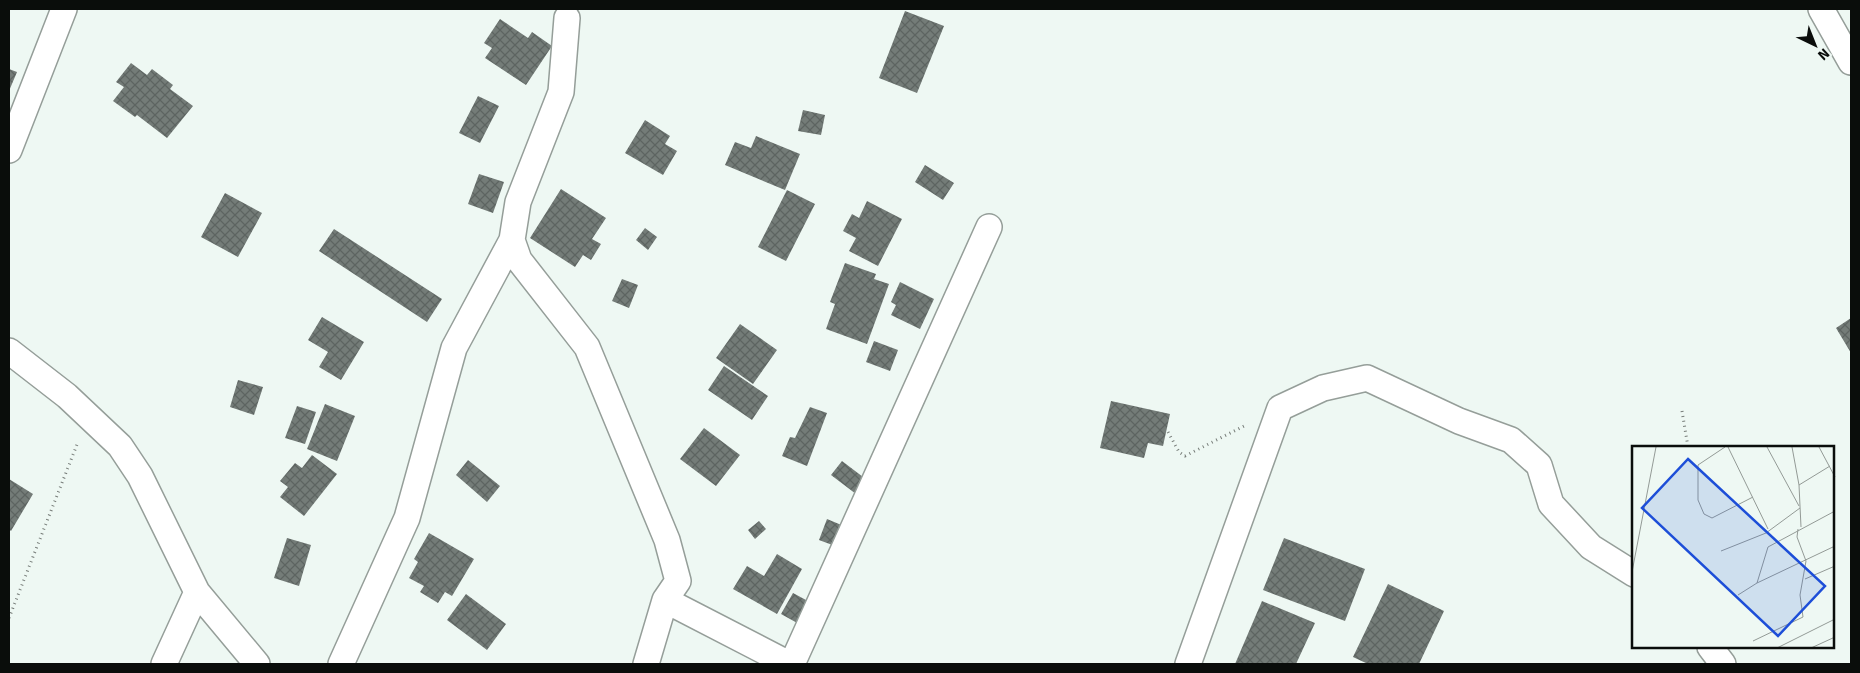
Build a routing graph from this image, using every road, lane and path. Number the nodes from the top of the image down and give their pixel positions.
1 (64, 9) edge
2 (1821, 9) edge
3 (566, 18) dead end
4 (1851, 62) edge
5 (9, 150) edge
6 (989, 227) dead end
7 (512, 240) junction
8 (9, 351) edge
9 (1280, 408) junction
10 (1682, 411) dead end
11 (88, 416) junction
12 (1168, 432) dead end
13 (1688, 446) edge
14 (1632, 573) edge
15 (197, 592) junction
16 (665, 600) junction
17 (9, 618) edge
18 (1711, 648) edge
19 (164, 664) edge
20 (257, 664) edge
21 (341, 664) edge
22 (646, 664) edge
23 (791, 664) edge
24 (1188, 664) edge
25 (1723, 664) edge

1 - 5 street
2 - 4 street
3 - 7 street
6 - 23 street
7 - 16 street
7 - 21 street
8 - 11 street
9 - 12 path
9 - 14 street
9 - 24 street
10 - 13 path
11 - 15 street
11 - 17 path
15 - 19 street
15 - 20 street
16 - 22 street
16 - 23 street
18 - 25 street

